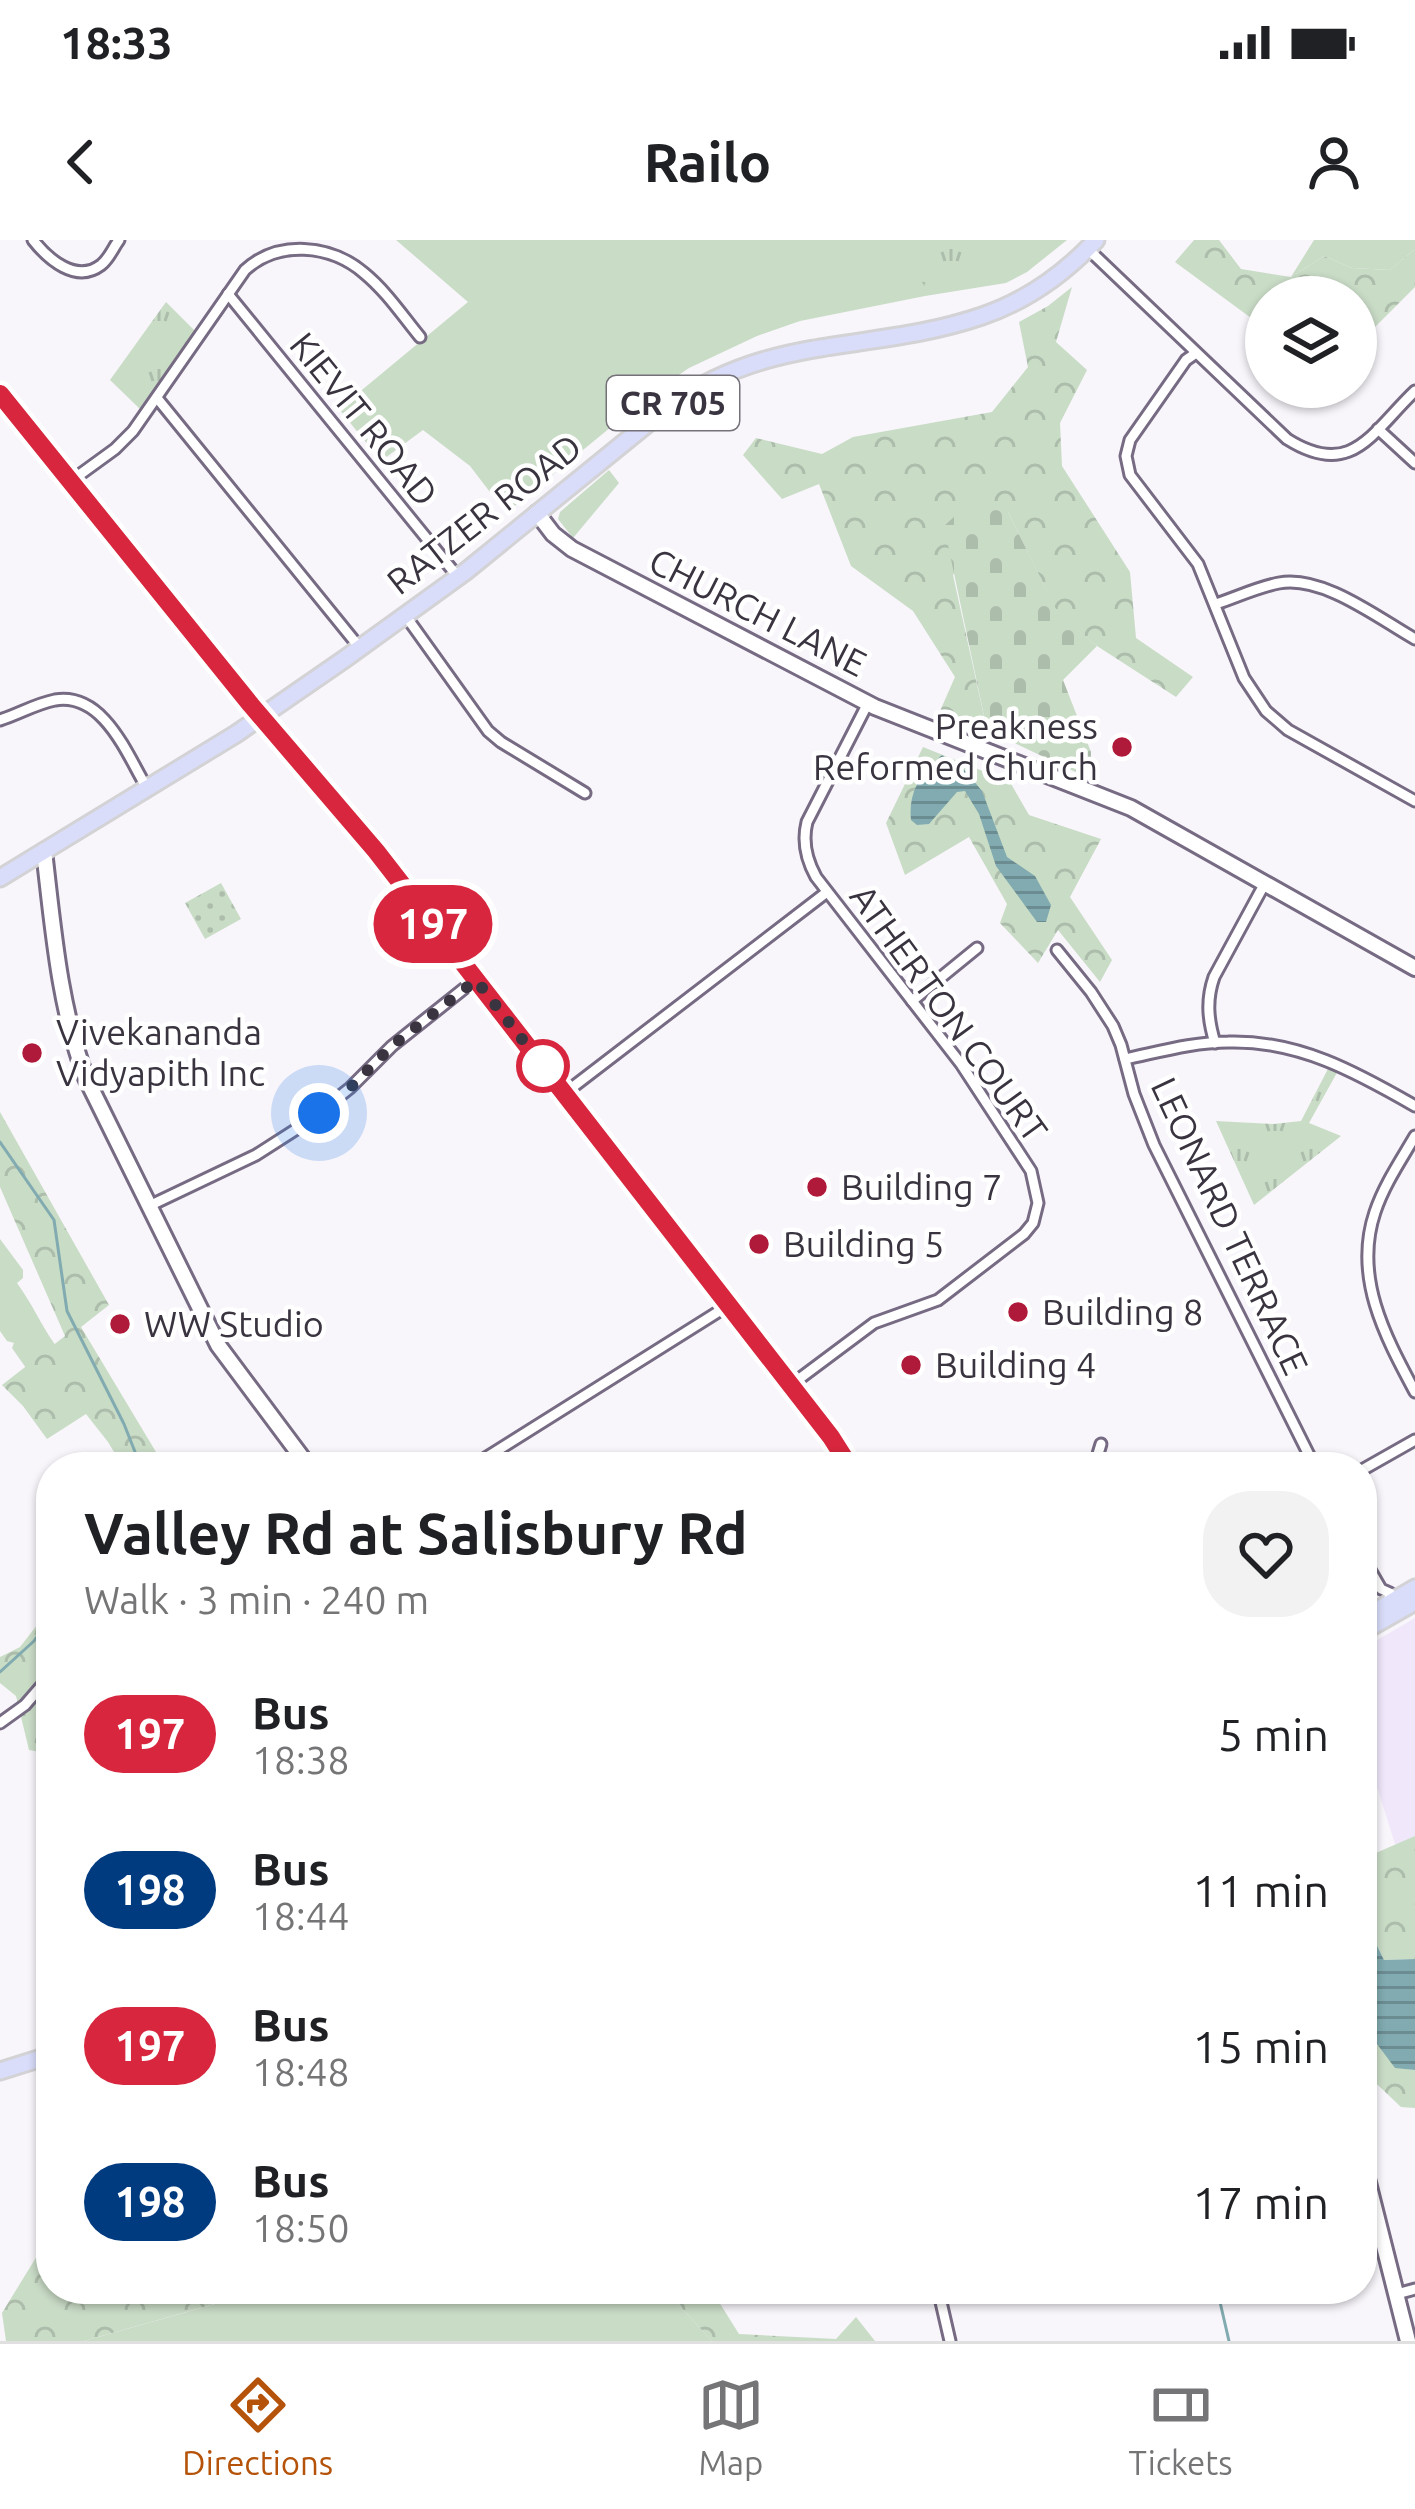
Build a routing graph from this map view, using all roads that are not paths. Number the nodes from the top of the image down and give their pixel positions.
1 (33, 240) edge
2 (119, 240) edge
3 (1092, 244) edge
4 (228, 294) junction
5 (420, 337) dead end
6 (1196, 353) junction
7 (1415, 391) edge
8 (0, 394) edge
9 (157, 398) junction
10 (1378, 429) junction
11 (1415, 463) edge
12 (71, 481) junction
13 (537, 513) junction
14 (458, 578) junction
15 (1216, 604) junction
16 (405, 615) junction
17 (1415, 639) edge
18 (360, 648) junction
19 (868, 703) junction
20 (261, 717) junction
21 (0, 720) edge
22 (147, 788) junction
23 (585, 793) dead end
24 (1415, 801) edge
25 (44, 851) junction
26 (0, 878) edge
27 (1265, 884) junction
28 (827, 892) junction
29 (977, 949) dead end
30 (1057, 950) dead end
31 (1415, 968) edge
32 (476, 980) junction
33 (912, 1001) junction
34 (1215, 1042) junction
35 (1125, 1059) junction
36 (565, 1094) junction
37 (1415, 1106) edge
38 (1415, 1136) edge
39 (149, 1206) junction
40 (729, 1305) junction
41 (791, 1384) junction
42 (1415, 1392) edge
43 (1415, 1440) edge
44 (1101, 1444) dead end
45 (294, 1452) edge
46 (495, 1452) edge
47 (840, 1452) edge
48 (1099, 1452) edge
49 (1308, 1452) edge
50 (1377, 1462) edge
51 (1377, 1583) edge
52 (1415, 1588) edge
53 (1384, 1596) junction
54 (1415, 1602) edge
55 (1377, 1603) edge
56 (1377, 1624) edge
57 (36, 1693) edge
58 (0, 1723) edge
59 (36, 2060) edge
60 (0, 2071) edge
61 (1377, 2217) edge
62 (1415, 2289) edge
63 (1397, 2294) junction
64 (941, 2304) edge
65 (950, 2341) edge
66 (1408, 2341) edge

1 - 2 street
3 - 6 street
3 - 13 main road, RATZER ROAD / CR 705
4 - 5 street
4 - 9 street
4 - 14 street, KIEVIT ROAD
6 - 10 street
6 - 15 street
7 - 10 street
8 - 12 main road
9 - 12 street
9 - 18 street
10 - 11 street
12 - 20 main road
13 - 14 main road, RATZER ROAD / CR 705
13 - 19 street, CHURCH LANE
14 - 16 main road, RATZER ROAD / CR 705
15 - 17 street
15 - 24 street
16 - 18 main road, RATZER ROAD / CR 705
16 - 23 street
18 - 20 main road, RATZER ROAD / CR 705
19 - 27 street, CHURCH LANE
19 - 28 street, ATHERTON COURT
20 - 22 main road, RATZER ROAD / CR 705
20 - 32 main road
21 - 22 street
22 - 25 main road, RATZER ROAD / CR 705
25 - 26 main road, RATZER ROAD / CR 705
25 - 39 street
27 - 31 street, CHURCH LANE
27 - 34 street
28 - 33 street, ATHERTON COURT
28 - 36 street
29 - 33 street
30 - 35 street, LEONARD TERRACE
32 - 36 main road
32 - 39 street
33 - 41 street, ATHERTON COURT
34 - 35 street
34 - 37 street
35 - 49 street, LEONARD TERRACE
36 - 40 main road
38 - 42 street
39 - 45 street
40 - 41 main road
40 - 46 street
41 - 47 main road
43 - 50 street
44 - 48 street
51 - 53 street
52 - 53 main road
53 - 55 main road
54 - 56 main road
57 - 58 street
59 - 60 main road
61 - 63 street
62 - 63 street
63 - 66 street
64 - 65 street

